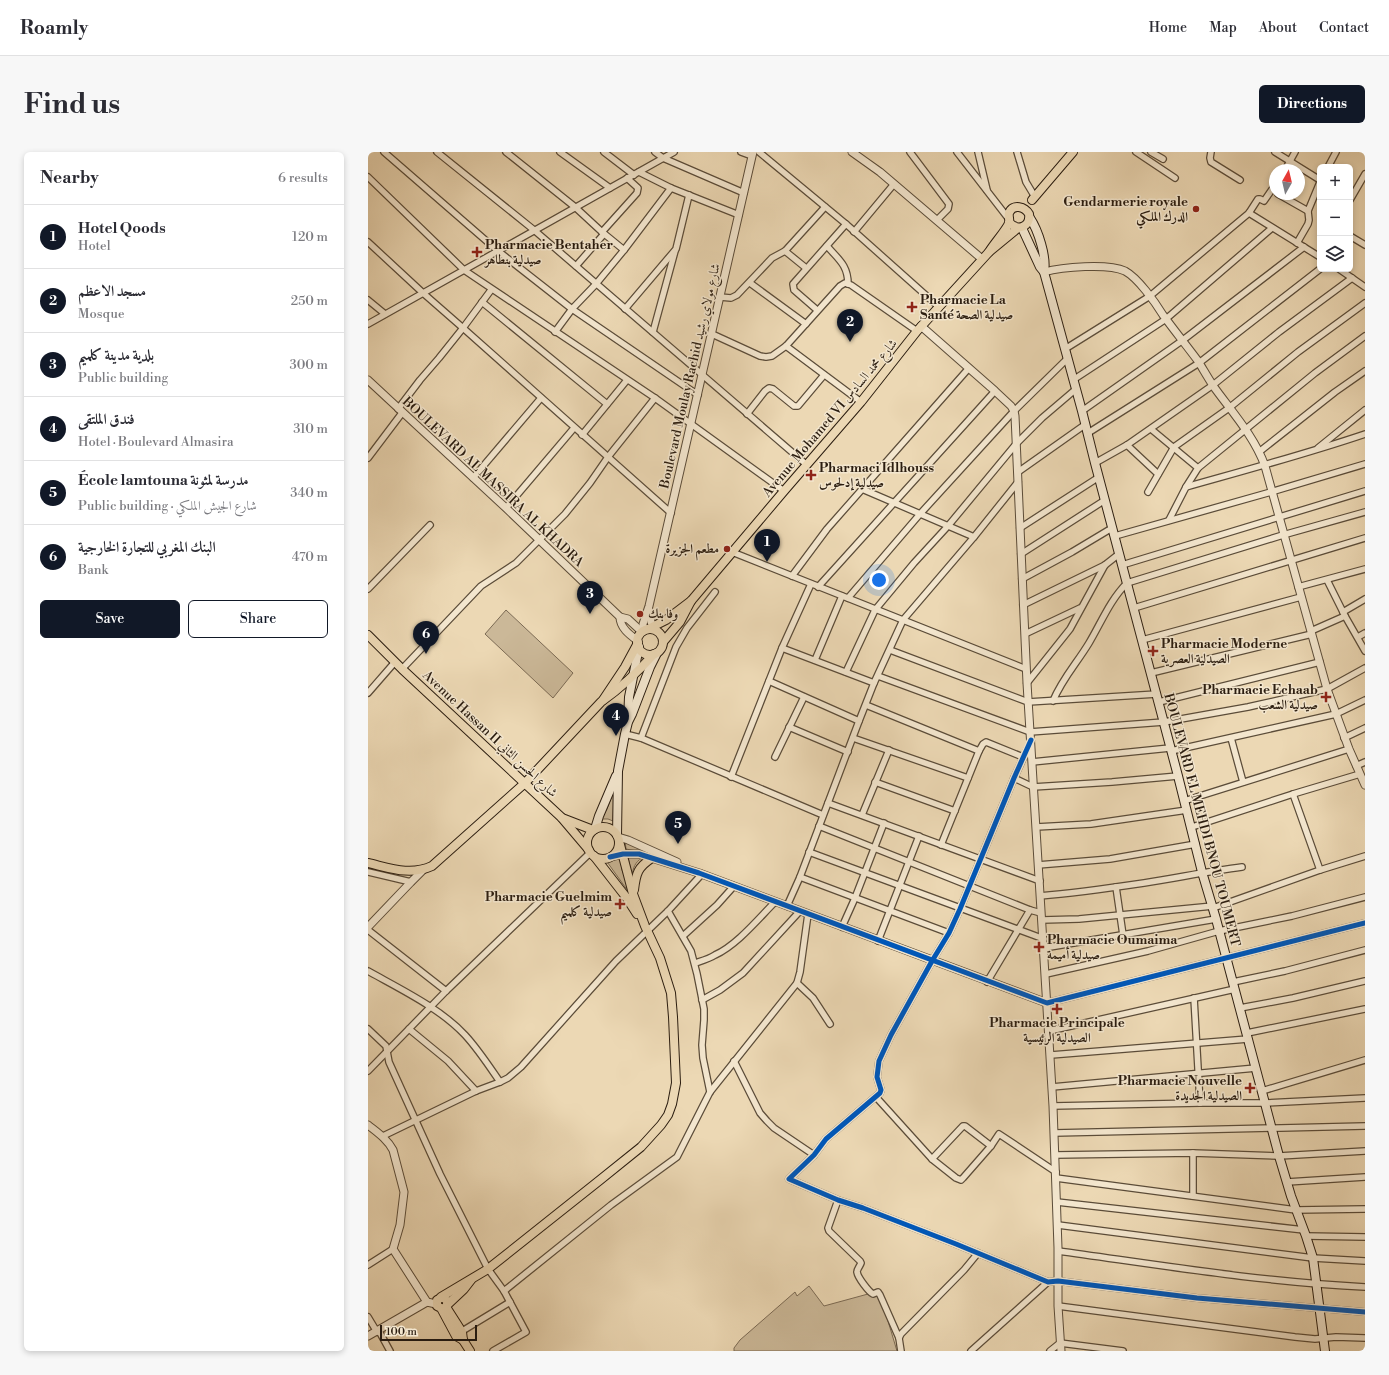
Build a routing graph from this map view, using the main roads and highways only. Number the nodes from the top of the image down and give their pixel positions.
1 (1073, 152) edge
2 (1034, 198) junction
3 (1018, 207) junction
4 (1029, 216) junction
5 (1009, 220) junction
6 (1020, 228) junction
7 (989, 252) junction
8 (1044, 272) junction
9 (691, 601) junction
10 (649, 630) junction
11 (368, 635) edge
12 (663, 642) junction
13 (638, 644) junction
14 (655, 653) junction
15 (633, 676) junction
16 (601, 702) junction
17 (628, 722) junction
18 (618, 771) junction
19 (525, 783) junction
20 (561, 817) junction
21 (594, 830) junction
22 (618, 838) junction
23 (591, 852) junction
24 (652, 858) road end
25 (368, 862) edge
26 (634, 894) junction
27 (646, 928) junction
28 (469, 1351) edge
29 (1325, 1351) edge

1 - 2 main road, Avenue Mohamed VI شارع محمد السادس
2 - 3 main road, Avenue Mohamed VI شارع محمد السادس
2 - 4 main road, Avenue Mohamed VI شارع محمد السادس
3 - 4 main road
3 - 5 main road, Avenue Mohamed VI شارع محمد السادس
4 - 6 main road, Avenue Mohamed VI شارع محمد السادس
4 - 8 main road
5 - 6 main road
5 - 7 main road, Avenue Mohamed VI شارع محمد السادس
6 - 7 main road, Avenue Mohamed VI شارع محمد السادس
6 - 8 main road
7 - 9 main road, Avenue Mohamed VI شارع محمد السادس
8 - 29 main road, BOULEVARD EL MEHDI BNOU TOUMERT
9 - 10 main road, Avenue Mohamed VI شارع محمد السادس
9 - 12 main road, Avenue Mohamed VI شارع محمد السادس
10 - 12 main road
10 - 13 main road
11 - 19 main road, Avenue Hassan II شارع الحسن الثاني
12 - 14 main road
13 - 14 main road
13 - 15 main road
13 - 16 main road
14 - 15 main road
14 - 17 main road
15 - 16 main road
15 - 17 main road
16 - 19 main road
17 - 18 main road
18 - 21 main road
18 - 22 main road
19 - 20 main road, Avenue Hassan II شارع الحسن الثاني
19 - 25 main road
20 - 21 main road, Avenue Hassan II شارع الحسن الثاني
20 - 23 main road, Avenue Hassan II شارع الحسن الثاني
21 - 22 main road
21 - 23 main road
22 - 23 main road
22 - 26 main road
23 - 27 main road, Avenue Hassan II شارع الحسن الثاني
24 - 26 main road
26 - 27 main road
27 - 28 main road

